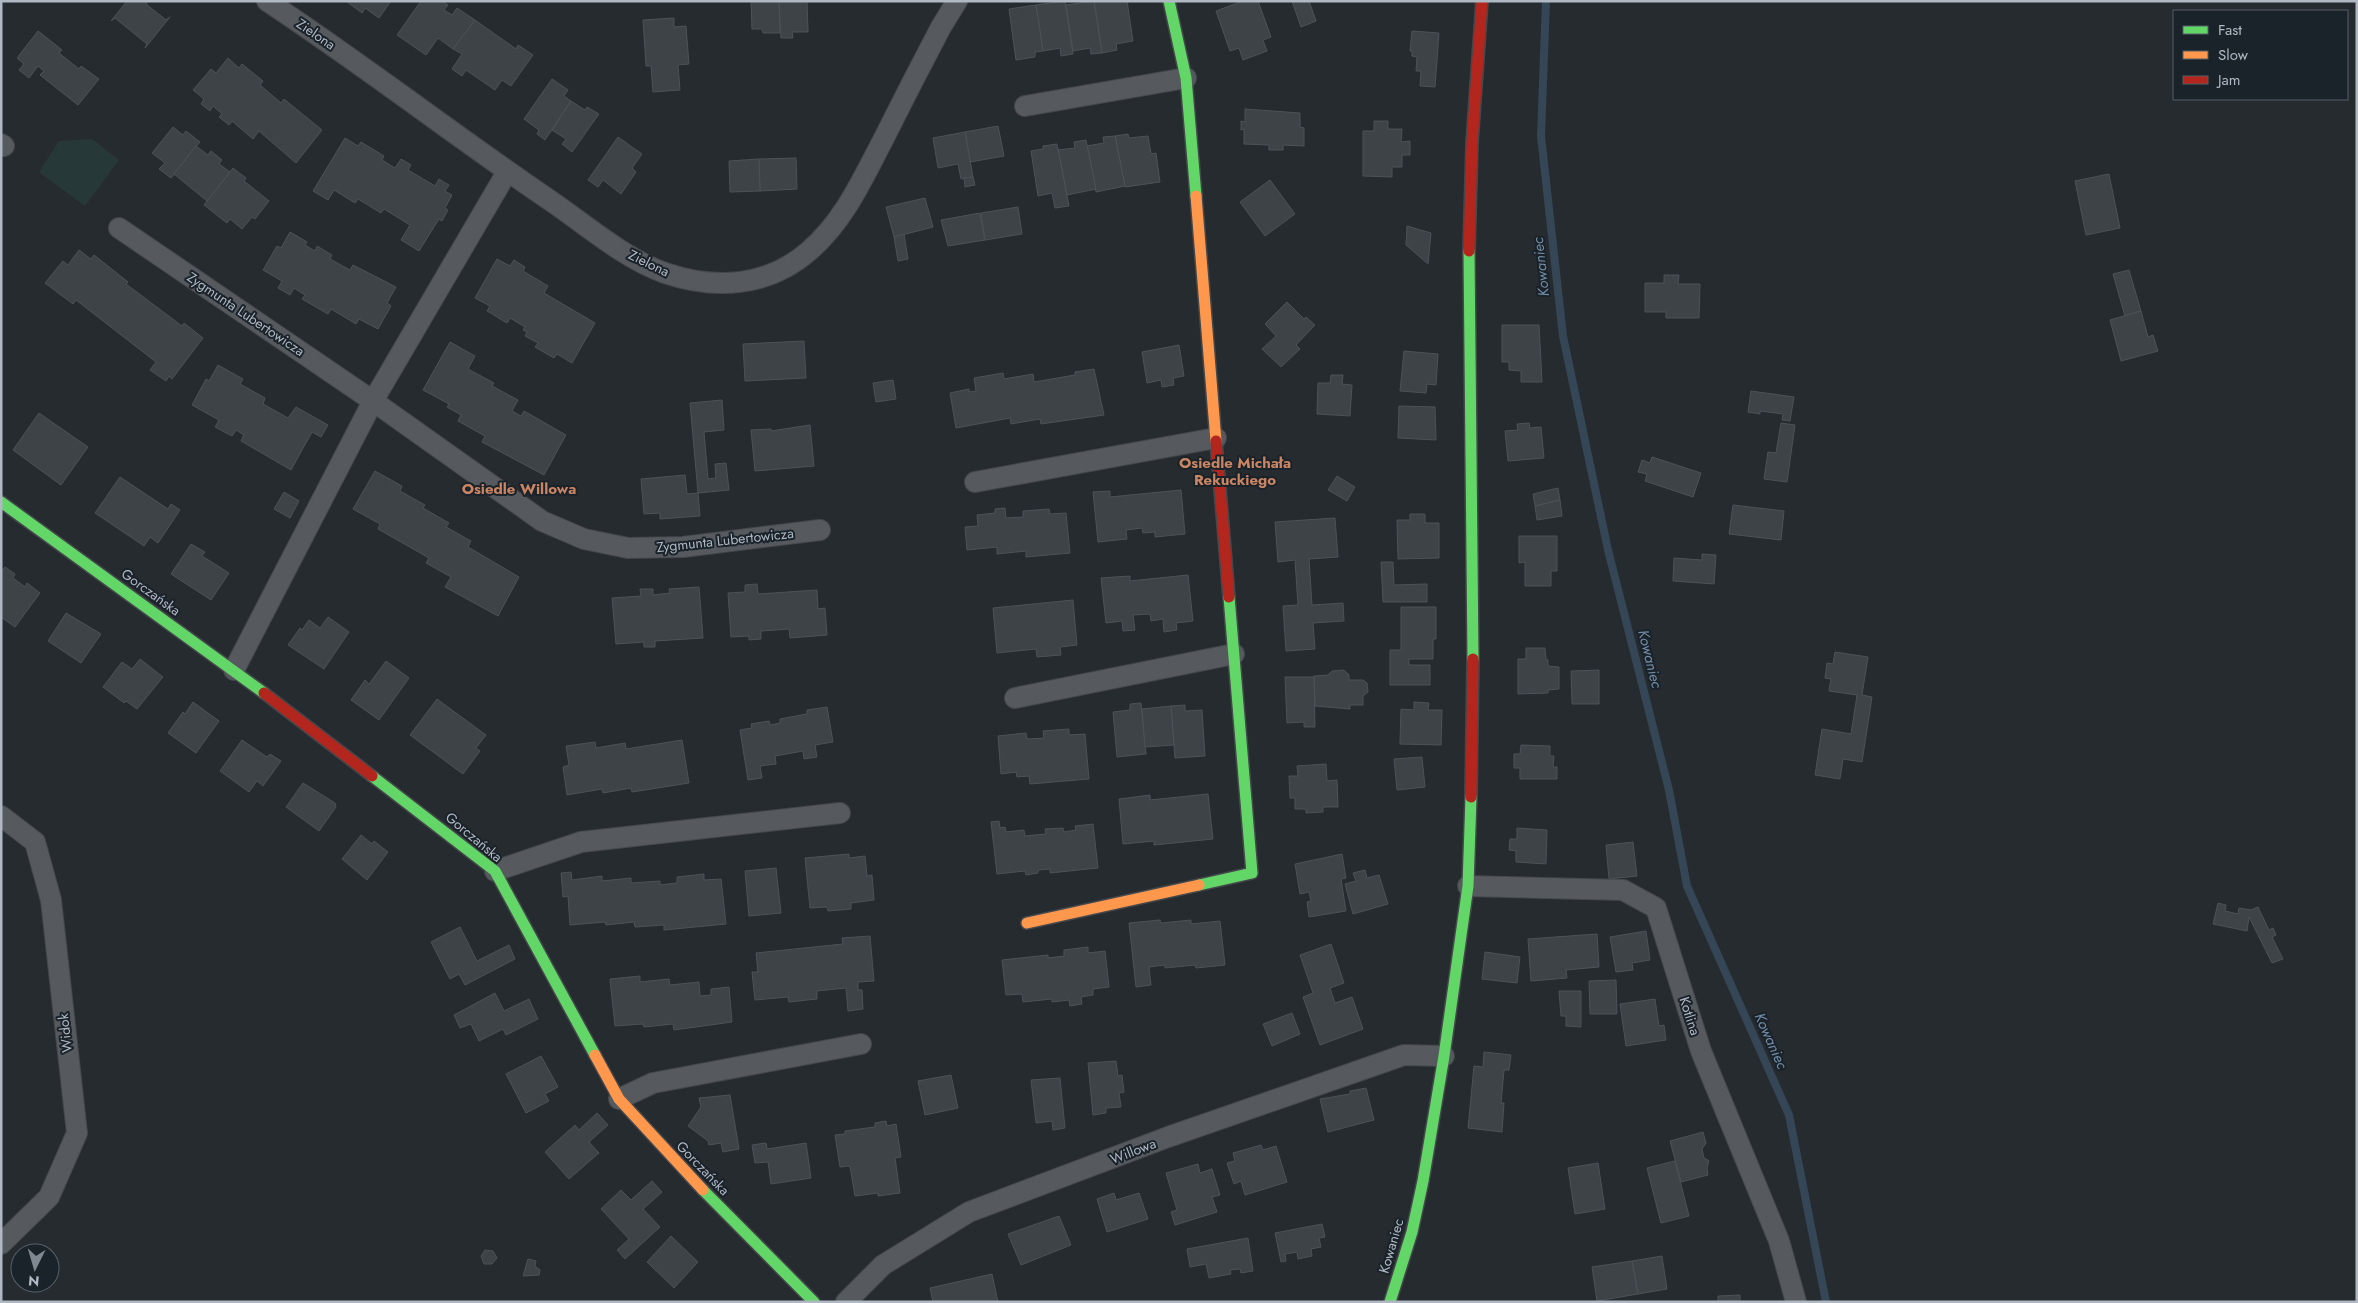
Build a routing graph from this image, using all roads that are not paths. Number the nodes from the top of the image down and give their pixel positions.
1 (267, 1) edge
2 (957, 1) edge
3 (1169, 1) edge
4 (1482, 1) edge
5 (1186, 78) junction
6 (1025, 106) dead end
7 (508, 172) junction
8 (118, 228) dead end
9 (373, 401) junction
10 (1216, 438) junction
11 (975, 482) dead end
12 (1, 502) edge
13 (820, 530) dead end
14 (1234, 654) junction
15 (234, 670) junction
16 (1015, 698) dead end
17 (840, 813) dead end
18 (1, 816) edge
19 (495, 871) junction
20 (1468, 886) junction
21 (1027, 923) dead end
22 (861, 1044) dead end
23 (1444, 1056) junction
24 (619, 1099) junction
25 (1, 1244) edge
26 (814, 1302) edge
27 (846, 1302) edge
28 (1390, 1302) edge
29 (1796, 1302) edge

1 - 7 street, Zielona
2 - 7 street, Zielona
3 - 5 street
4 - 20 street, Kowaniec
5 - 6 street
5 - 10 street
7 - 9 street
8 - 9 street, Zygmunta Lubertowicza
9 - 13 street, Zygmunta Lubertowicza
9 - 15 street
10 - 11 street
10 - 14 street
12 - 15 street, Gorczańska
14 - 16 street
14 - 21 street
15 - 19 street, Gorczańska
17 - 19 street
18 - 25 street, Widok
19 - 24 street, Gorczańska
20 - 23 street, Kowaniec
20 - 29 street, Kotlina
22 - 24 street
23 - 27 street, Willowa
23 - 28 street, Kowaniec
24 - 26 street, Gorczańska

